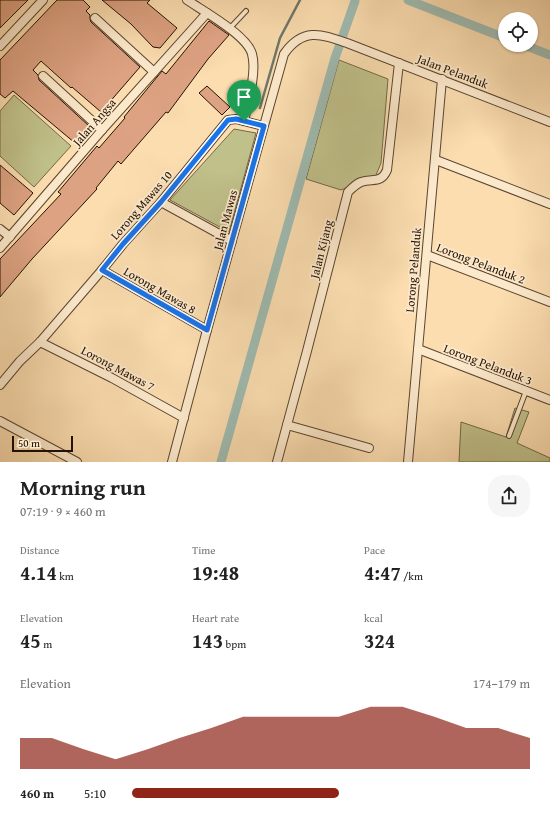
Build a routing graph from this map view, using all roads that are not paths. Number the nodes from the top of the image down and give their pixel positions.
1 (43, 0) edge
2 (187, 0) edge
3 (246, 11) dead end
4 (207, 13) junction
5 (95, 18) dead end
6 (230, 28) junction
7 (347, 42) joint
8 (0, 46) edge
9 (399, 63) junction
10 (154, 72) junction
11 (43, 76) dead end
12 (442, 80) junction
13 (244, 121) junction
14 (550, 122) edge
15 (264, 126) junction
16 (102, 130) junction
17 (436, 160) junction
18 (161, 202) junction
19 (550, 204) edge
20 (0, 229) edge
21 (10, 237) junction
22 (232, 241) junction
23 (0, 248) edge
24 (427, 255) junction
25 (102, 270) junction
26 (550, 302) edge
27 (207, 330) junction
28 (40, 342) junction
29 (418, 349) junction
30 (0, 386) edge
31 (526, 391) junction
32 (550, 400) edge
33 (184, 418) junction
34 (0, 421) edge
35 (287, 425) junction
36 (509, 436) dead end
37 (369, 448) dead end
38 (77, 462) edge
39 (172, 462) edge
40 (277, 462) edge
41 (408, 462) edge

1 - 8 street
2 - 4 street
3 - 6 lane
4 - 6 street
4 - 10 street, Jalan Angsa
5 - 10 street
6 - 13 street
7 - 9 street, Jalan Pelanduk
7 - 15 street, Jalan Mawas
9 - 12 street, Jalan Pelanduk
9 - 35 street, Jalan Kijang
10 - 16 street, Jalan Angsa
11 - 16 street
12 - 14 street, Jalan Pelanduk
12 - 17 street, Lorong Pelanduk
13 - 15 street, Lorong Mawas 10
13 - 18 street, Lorong Mawas 10
15 - 22 street, Jalan Mawas
16 - 21 street, Jalan Angsa
17 - 19 street
17 - 24 street, Lorong Pelanduk
18 - 22 street
18 - 25 street, Lorong Mawas 10
20 - 21 street
21 - 23 street, Jalan Angsa
22 - 27 street, Jalan Mawas
24 - 26 street, Lorong Pelanduk 2
24 - 29 street, Lorong Pelanduk
25 - 27 street, Lorong Mawas 8
25 - 28 street, Lorong Mawas 10
27 - 33 street, Jalan Mawas
28 - 30 street, Lorong Mawas 10
28 - 33 street, Lorong Mawas 7
29 - 31 street, Lorong Pelanduk 3
29 - 41 street, Lorong Pelanduk
31 - 32 street, Lorong Pelanduk 3
31 - 36 lane
33 - 39 street, Jalan Mawas
34 - 38 street
35 - 37 street
35 - 40 street, Jalan Kijang

